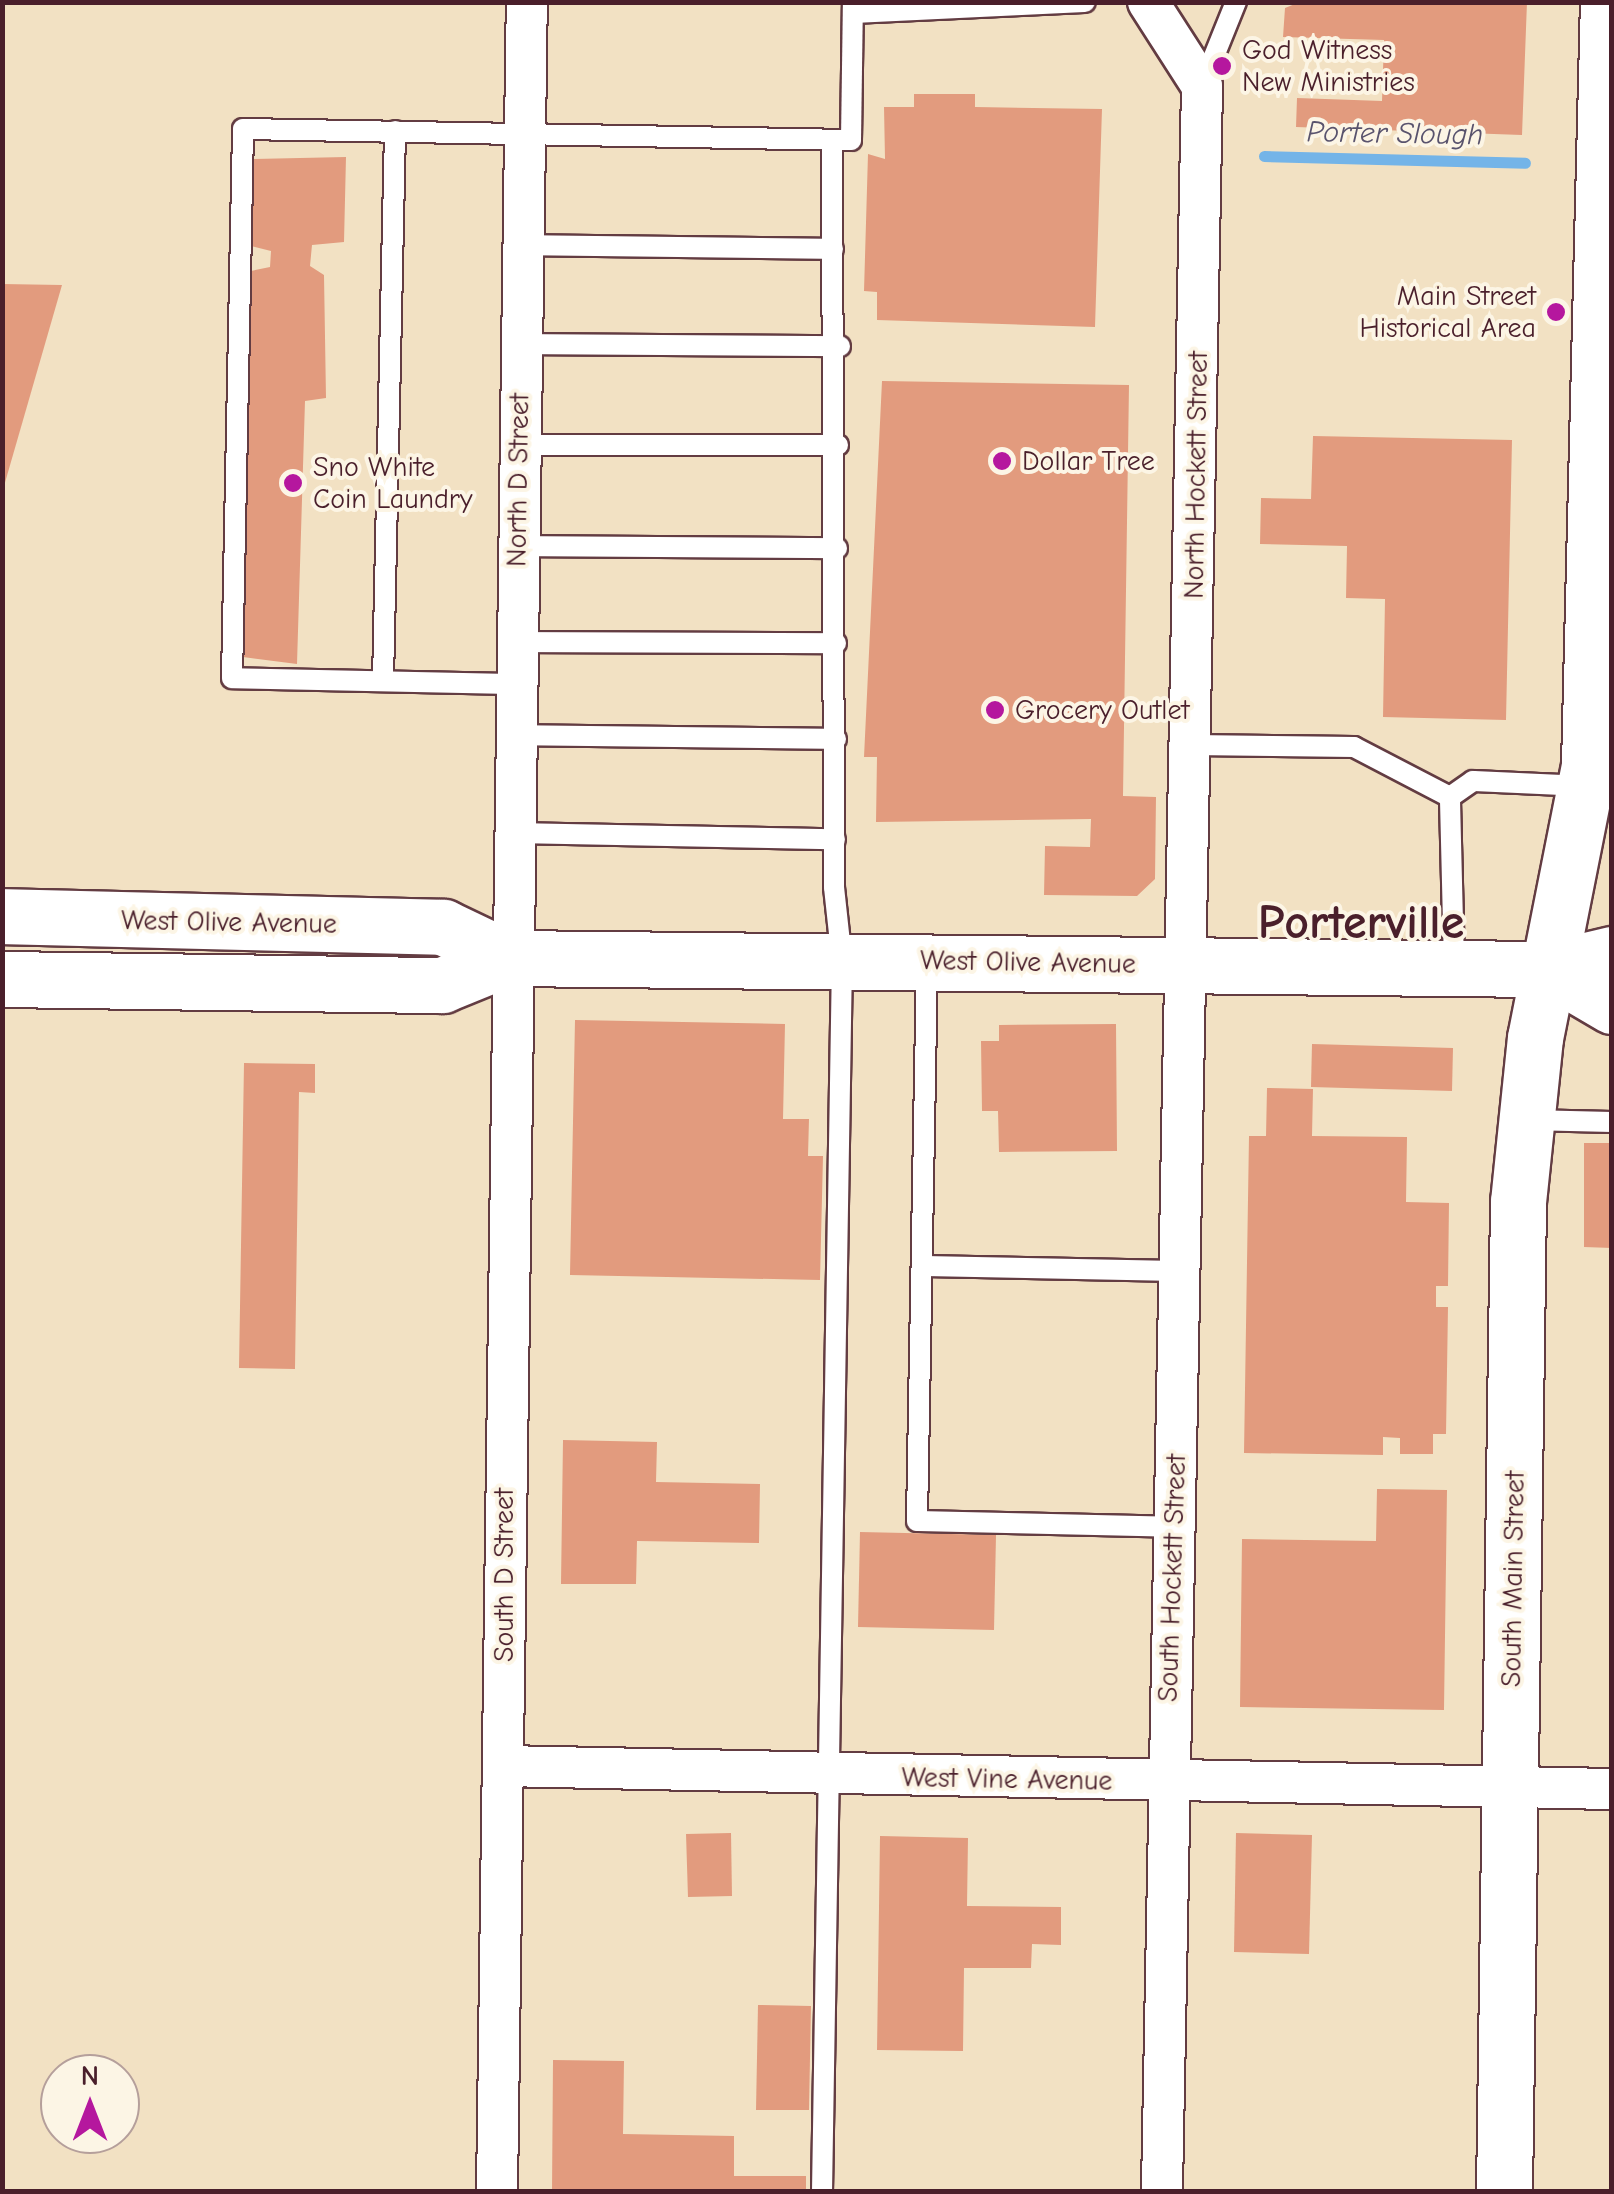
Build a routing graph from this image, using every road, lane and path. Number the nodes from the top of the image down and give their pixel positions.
1 (527, 2) edge
2 (1085, 2) edge
3 (1148, 2) edge
4 (1236, 2) edge
5 (1608, 2) edge
6 (853, 8) edge
7 (1202, 86) junction
8 (395, 131) junction
9 (525, 132) junction
10 (832, 140) junction
11 (523, 245) junction
12 (833, 249) junction
13 (521, 344) junction
14 (840, 346) junction
15 (518, 445) junction
16 (838, 445) junction
17 (516, 546) junction
18 (837, 548) junction
19 (514, 642) junction
20 (836, 643) junction
21 (383, 680) junction
22 (513, 684) junction
23 (512, 735) junction
24 (836, 739) junction
25 (1192, 745) junction
26 (1586, 786) junction
27 (1450, 796) junction
28 (510, 833) junction
29 (835, 838) junction
30 (2, 916) edge
31 (1612, 954) edge
32 (508, 958) junction
33 (842, 961) junction
34 (928, 961) junction
35 (1189, 964) junction
36 (1454, 968) junction
37 (1549, 969) junction
38 (2, 979) edge
39 (1612, 1006) edge
40 (1526, 1120) junction
41 (1612, 1122) edge
42 (922, 1266) junction
43 (1180, 1272) junction
44 (1174, 1528) junction
45 (503, 1766) junction
46 (827, 1774) junction
47 (1166, 1783) junction
48 (1511, 1787) junction
49 (1612, 1789) edge
50 (497, 2192) edge
51 (822, 2192) edge
52 (1162, 2192) edge
53 (1504, 2192) edge

1 - 9 street, North D Street
2 - 6 lane
3 - 7 street
4 - 7 lane
5 - 26 main road, South Main Street
6 - 10 lane
7 - 25 street, North Hockett Street
8 - 9 lane
8 - 21 lane
8 - 21 lane
9 - 10 lane
9 - 11 street, North D Street
10 - 12 lane
11 - 12 lane
11 - 13 street, North D Street
12 - 14 lane
13 - 14 lane
13 - 15 street, North D Street
14 - 16 lane
15 - 16 lane
15 - 17 street, North D Street
16 - 18 lane
17 - 18 lane
17 - 19 street, North D Street
18 - 20 lane
19 - 20 lane
19 - 22 street, North D Street
20 - 24 lane
21 - 22 lane
22 - 23 street, North D Street
23 - 24 lane
23 - 28 street, North D Street
24 - 29 lane
25 - 27 lane
25 - 35 street, North Hockett Street
26 - 27 lane
26 - 37 main road, South Main Street
27 - 36 lane
28 - 29 lane
28 - 32 street, North D Street
29 - 33 lane
30 - 32 main road, West Olive Avenue
31 - 37 main road, West Olive Avenue
32 - 33 main road, West Olive Avenue
32 - 38 main road, West Olive Avenue
32 - 45 street, South D Street
33 - 34 main road, West Olive Avenue
33 - 46 lane
34 - 35 main road, West Olive Avenue
34 - 42 lane
35 - 36 main road, West Olive Avenue
35 - 43 street, South Hockett Street
36 - 37 main road, West Olive Avenue
37 - 39 main road
37 - 40 main road, South Main Street
40 - 41 lane
40 - 48 main road, South Main Street
42 - 43 lane
42 - 44 lane
43 - 44 street, South Hockett Street
44 - 47 street, South Hockett Street
45 - 46 street, West Vine Avenue
45 - 50 street, South D Street
46 - 47 street, West Vine Avenue
46 - 51 lane
47 - 48 street, West Vine Avenue
47 - 52 street, South Hockett Street
48 - 49 street, West Vine Avenue
48 - 53 main road, South Main Street

